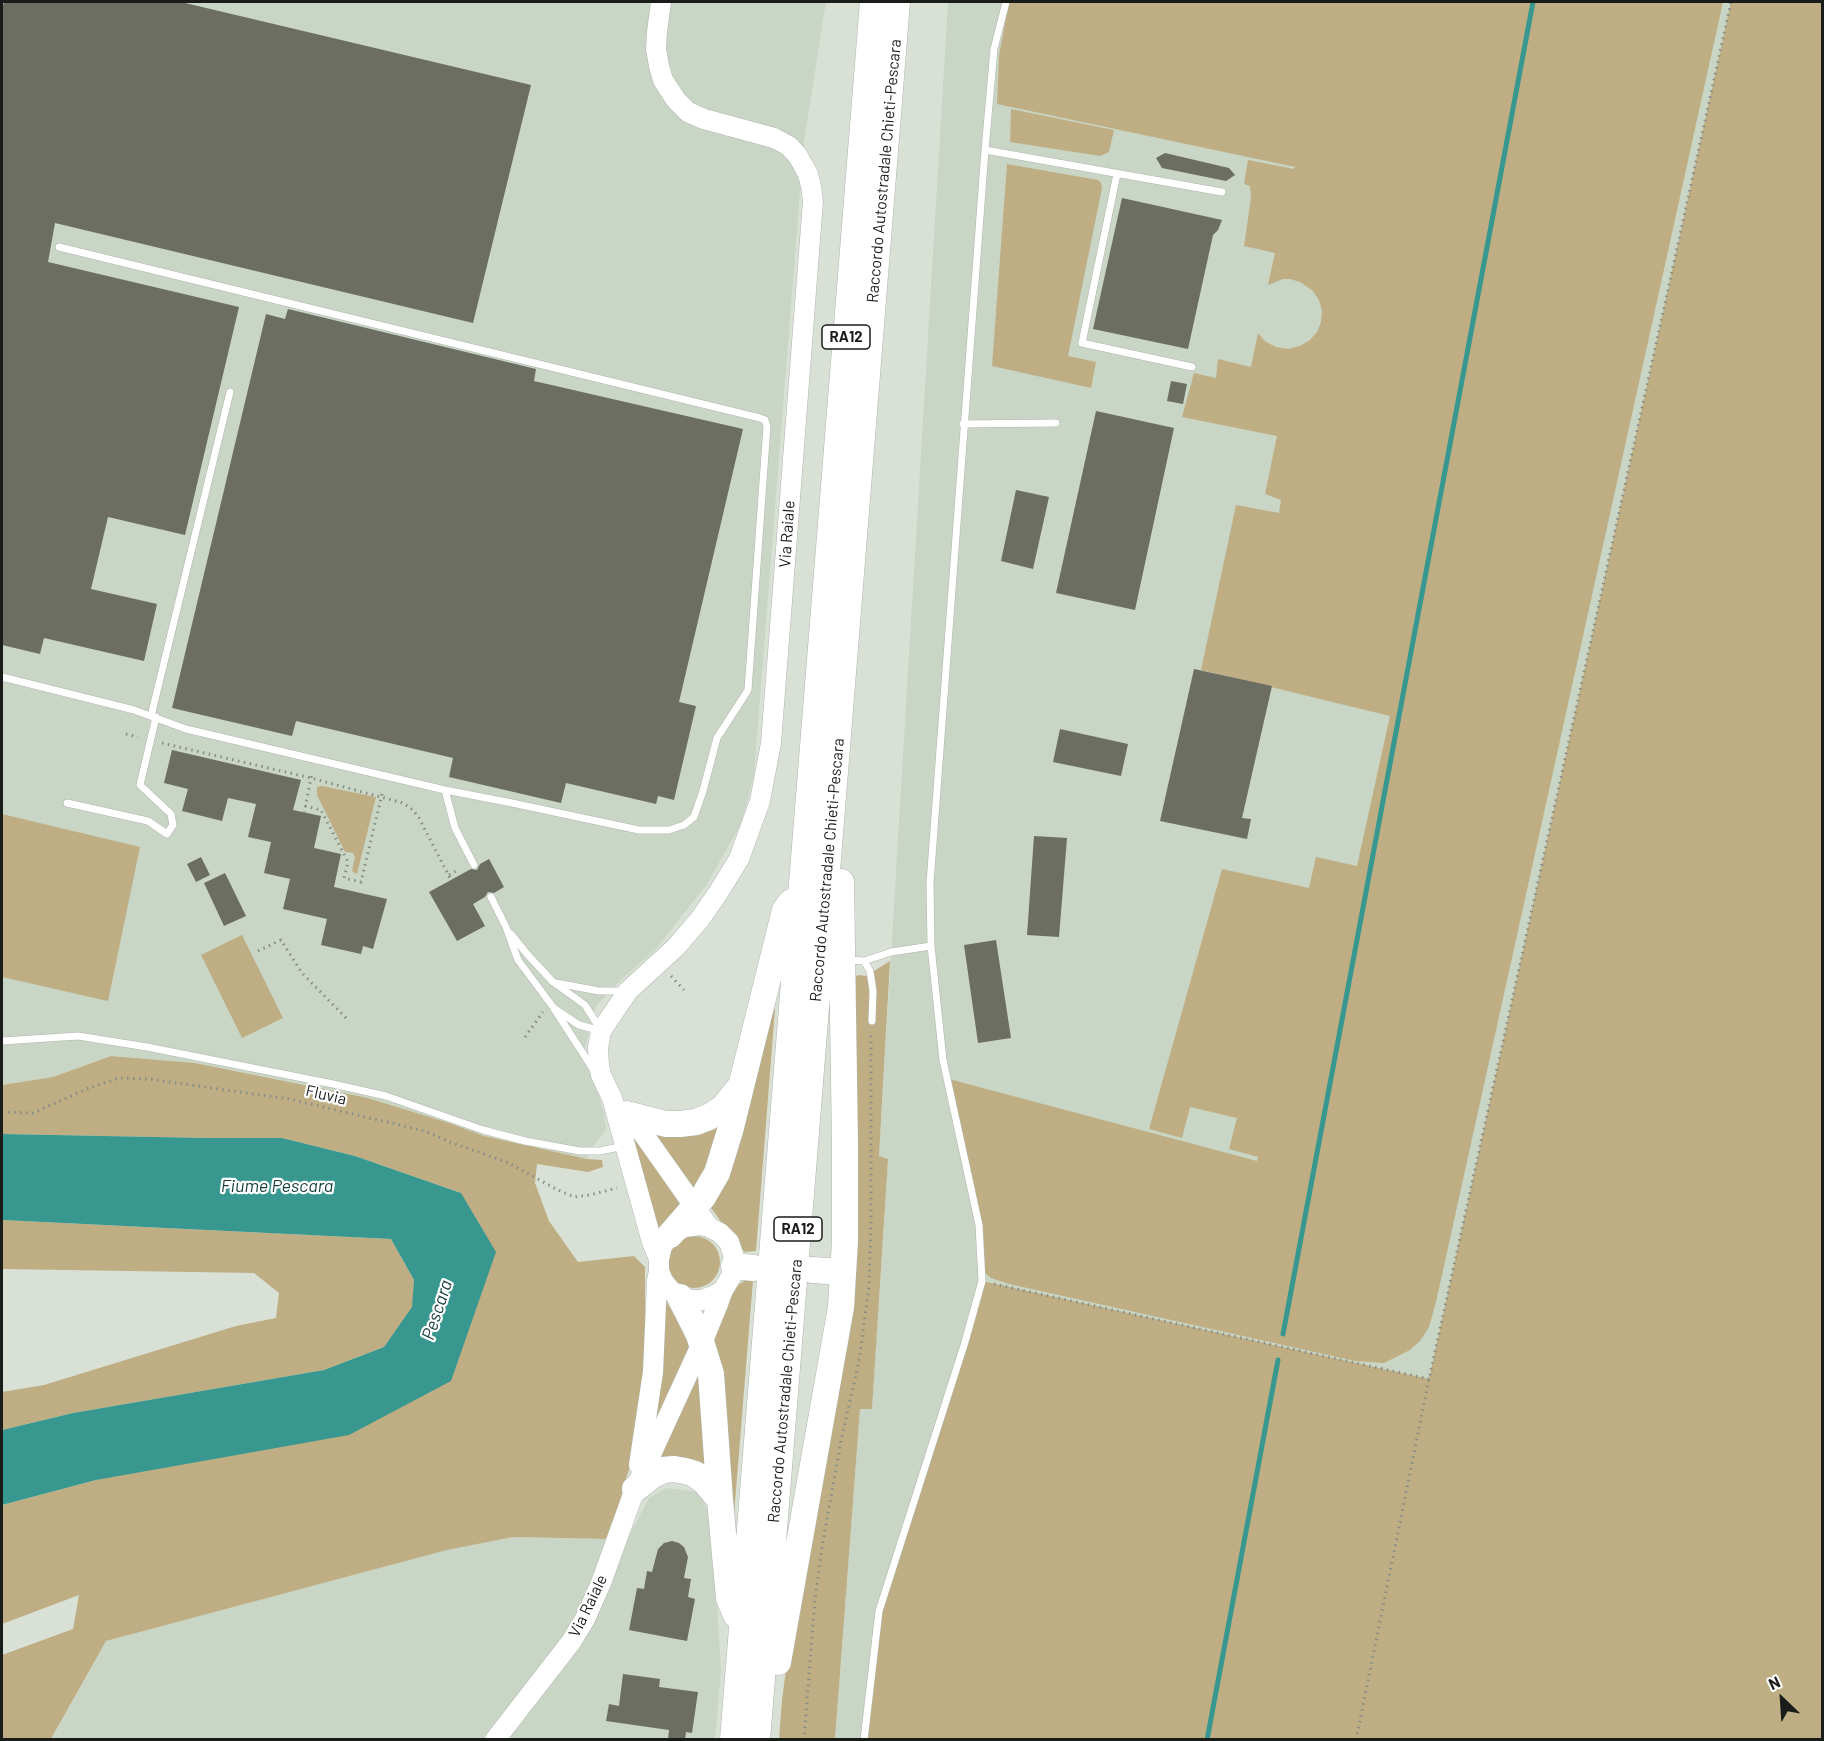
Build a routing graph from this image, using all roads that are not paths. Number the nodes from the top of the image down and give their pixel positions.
1 (662, 2) edge
2 (873, 2) edge
3 (897, 2) edge
4 (1006, 2) edge
5 (985, 150) junction
6 (1117, 174) junction
7 (1222, 192) dead end
8 (58, 247) dead end
9 (1192, 367) dead end
10 (230, 392) dead end
11 (1056, 423) dead end
12 (963, 424) junction
13 (2, 676) edge
14 (154, 717) junction
15 (839, 718) junction
16 (445, 790) junction
17 (67, 803) dead end
18 (474, 865) dead end
19 (801, 887) junction
20 (490, 897) dead end
21 (506, 927) junction
22 (931, 946) junction
23 (853, 960) junction
24 (553, 982) junction
25 (628, 991) junction
26 (552, 1006) junction
27 (872, 1021) dead end
28 (601, 1030) junction
29 (2, 1041) edge
30 (741, 1085) junction
31 (612, 1098) junction
32 (631, 1115) junction
33 (624, 1146) junction
34 (702, 1216) junction
35 (670, 1235) joint
36 (659, 1265) junction
37 (812, 1270) dead end
38 (843, 1272) junction
39 (723, 1290) junction
40 (680, 1297) junction
41 (702, 1343) junction
42 (635, 1489) junction
43 (720, 1500) junction
44 (741, 1628) junction
45 (495, 1740) edge
46 (734, 1740) edge
47 (757, 1740) edge
48 (771, 1740) edge
49 (864, 1740) edge

1 - 25 street, Via Raiale
2 - 19 highway, Raccordo Autostradale Chieti-Pescara / RA12
3 - 15 highway, Raccordo Autostradale Chieti-Pescara / RA12
4 - 5 lane
5 - 6 lane
5 - 12 lane
6 - 7 lane
6 - 9 lane
8 - 16 lane
10 - 14 lane
11 - 12 lane
12 - 22 lane
13 - 14 lane
14 - 16 lane
14 - 17 lane
15 - 23 highway
15 - 47 highway, Raccordo Autostradale Chieti-Pescara / RA12
16 - 18 lane
19 - 30 highway
19 - 44 highway, Raccordo Autostradale Chieti-Pescara / RA12
20 - 21 lane
21 - 24 lane
21 - 26 lane
22 - 23 lane
22 - 49 lane
23 - 27 lane
23 - 38 highway
24 - 25 lane
24 - 28 lane
25 - 28 street, Via Raiale
26 - 28 lane
26 - 31 lane
28 - 31 street, Via Raiale
29 - 33 lane
30 - 32 highway
30 - 34 highway
31 - 32 street, Via Raiale
31 - 33 street, Via Raiale
32 - 34 street, Via Raiale
33 - 36 street, Via Raiale
34 - 35 highway
34 - 39 street
35 - 36 street
36 - 40 street
36 - 42 street, Via Raiale
37 - 38 highway
38 - 48 highway
39 - 40 street
39 - 41 street, Via Raiale
40 - 41 highway
41 - 42 street, Via Raiale
41 - 43 highway
42 - 43 highway
42 - 45 street, Via Raiale
43 - 44 highway
44 - 46 highway, Raccordo Autostradale Chieti-Pescara / RA12

